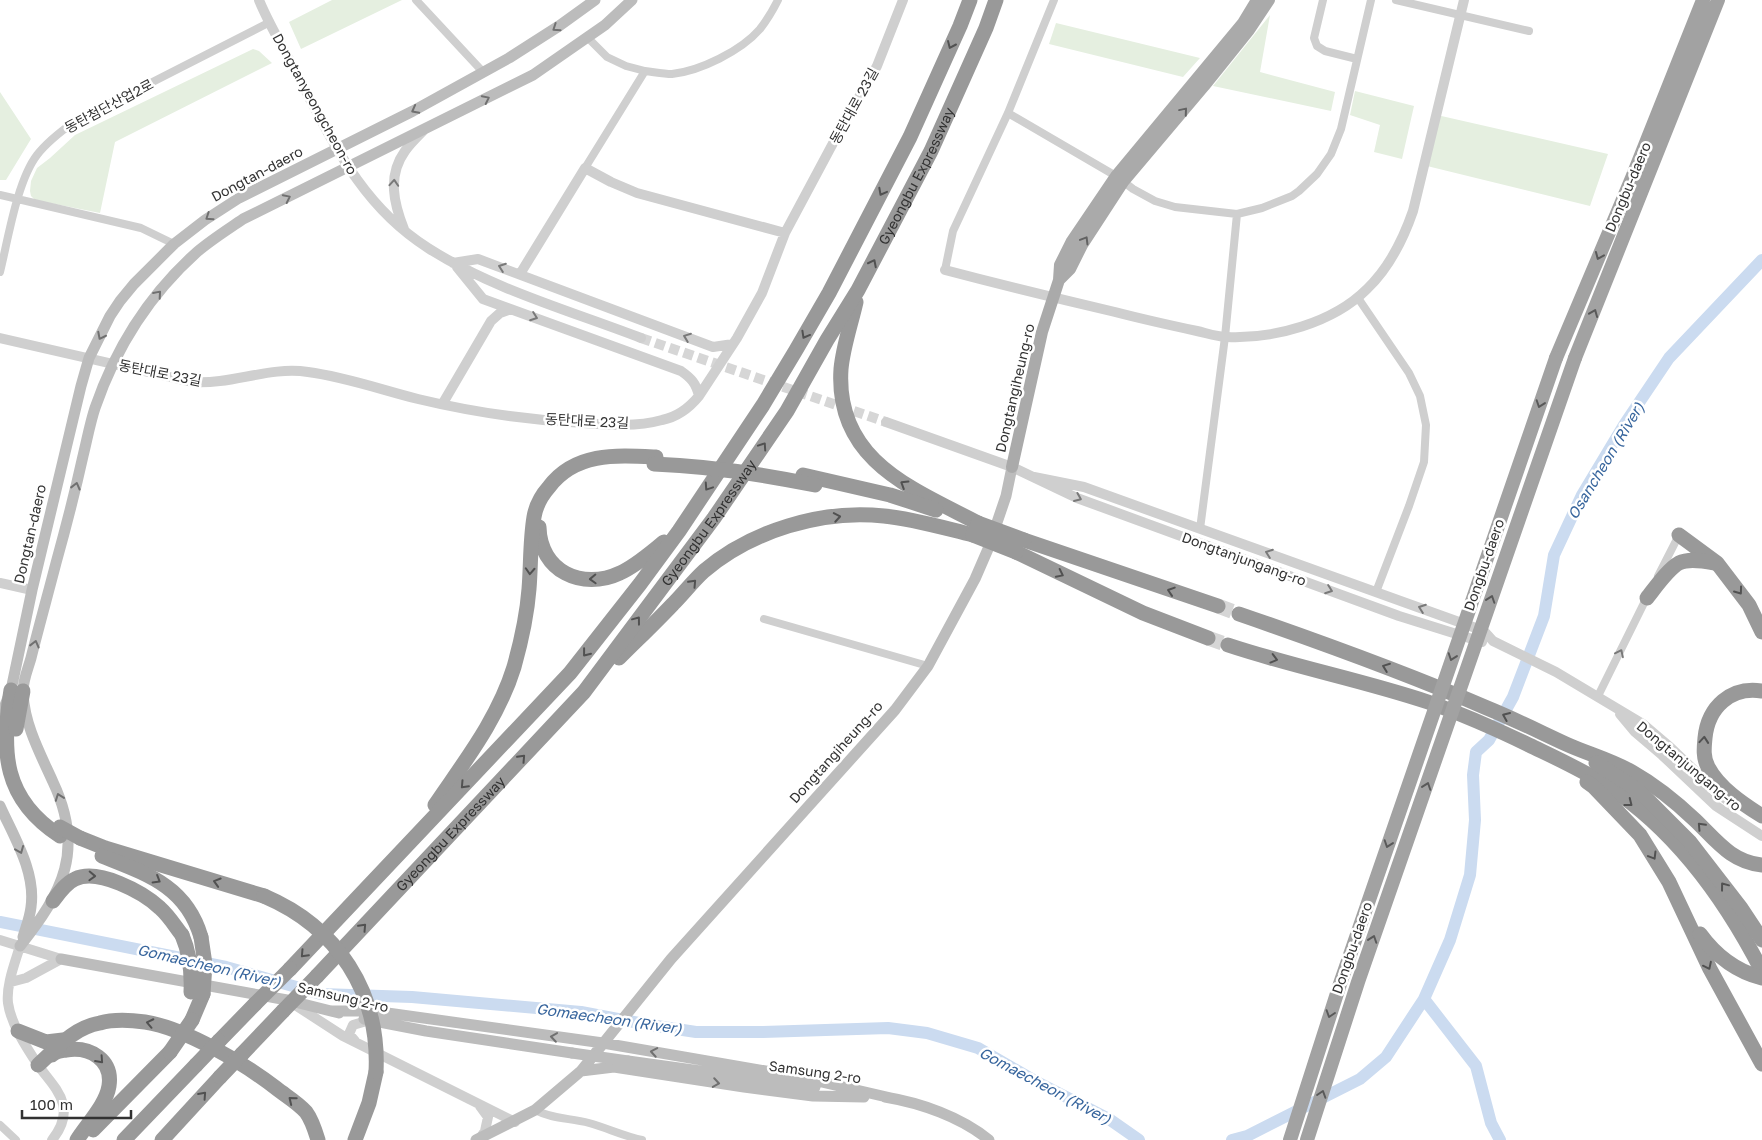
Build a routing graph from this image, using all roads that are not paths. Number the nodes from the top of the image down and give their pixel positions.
1 (259, 0) edge
2 (416, 0) edge
3 (595, 0) edge
4 (632, 0) edge
5 (778, 0) edge
6 (903, 0) edge
7 (970, 0) edge
8 (996, 0) edge
9 (1054, 0) edge
10 (1257, 0) edge
11 (1268, 0) edge
12 (1323, 0) edge
13 (1371, 0) edge
14 (1396, 0) edge
15 (1464, 0) edge
16 (1693, 0) edge
17 (1703, 0) edge
18 (1718, 0) edge
19 (1727, 0) edge
20 (1460, 15) junction
21 (270, 22) junction
22 (1529, 31) dead end
23 (588, 38) junction
24 (1357, 59) junction
25 (483, 72) junction
26 (645, 72) junction
27 (1008, 113) junction
28 (423, 130) junction
29 (336, 149) junction
30 (348, 168) junction
31 (585, 168) junction
32 (1632, 178) junction
33 (1120, 179) junction
34 (0, 196) edge
35 (18, 200) junction
36 (1634, 213) junction
37 (1237, 214) junction
38 (404, 230) junction
39 (785, 233) junction
40 (174, 244) junction
41 (453, 262) junction
42 (945, 270) joint
43 (0, 272) edge
44 (520, 274) junction
45 (858, 290) junction
46 (1054, 298) junction
47 (1358, 298) junction
48 (483, 299) junction
49 (511, 309) junction
50 (491, 321) junction
51 (1225, 337) junction
52 (0, 338) edge
53 (641, 338) tunnel mouth
54 (733, 344) junction
55 (89, 358) junction
56 (113, 364) junction
57 (699, 396) junction
58 (443, 403) junction
59 (886, 422) tunnel mouth
60 (655, 460) junction
61 (1012, 467) junction
62 (1034, 477) junction
63 (1200, 528) junction
64 (976, 529) junction
65 (680, 531) junction
66 (1679, 535) joint
67 (1020, 546) junction
68 (1717, 563) junction
69 (0, 583) edge
70 (32, 590) junction
71 (1376, 592) junction
72 (1647, 598) junction
73 (1218, 606) tunnel mouth
74 (1239, 614) tunnel mouth
75 (764, 619) dead end
76 (1762, 632) edge
77 (1483, 636) junction
78 (1208, 638) tunnel mouth
79 (1228, 645) tunnel mouth
80 (928, 666) junction
81 (17, 690) junction
82 (1762, 691) edge
83 (584, 692) junction
84 (1598, 696) junction
85 (1617, 709) junction
86 (1, 712) edge
87 (1567, 744) junction
88 (1542, 751) junction
89 (0, 806) edge
90 (1762, 816) edge
91 (1762, 822) edge
92 (1762, 836) edge
93 (410, 842) junction
94 (80, 843) junction
95 (1762, 865) edge
96 (50, 905) junction
97 (32, 906) junction
98 (1681, 906) junction
99 (1741, 908) junction
100 (32, 924) junction
101 (0, 940) edge
102 (24, 940) junction
103 (1762, 940) edge
104 (61, 959) junction
105 (1761, 964) edge
106 (1762, 978) edge
107 (11, 982) junction
108 (197, 993) junction
109 (285, 1005) junction
110 (332, 1011) junction
111 (370, 1020) junction
112 (18, 1031) junction
113 (63, 1040) junction
114 (605, 1040) junction
115 (358, 1044) junction
116 (1762, 1064) edge
117 (38, 1065) junction
118 (581, 1071) junction
119 (891, 1098) junction
120 (478, 1103) junction
121 (535, 1110) junction
122 (515, 1122) junction
123 (0, 1125) edge
124 (479, 1139) edge
125 (16, 1140) edge
126 (52, 1140) edge
127 (77, 1140) edge
128 (83, 1140) edge
129 (124, 1140) edge
130 (162, 1140) edge
131 (318, 1140) edge
132 (355, 1140) edge
133 (642, 1140) edge
134 (989, 1140) edge
135 (1290, 1140) edge
136 (1307, 1140) edge

1 - 21 street, Dongtanyeongcheon-ro
2 - 25 street
3 -> 25 main road, Dongtan-daero
4 - 23 main road
5 - 26 street
6 - 39 street, 동탄대로 23길
7 -> 65 highway, Gyeongbu Expressway
45 -> 8 highway, Gyeongbu Expressway
9 - 27 street
10 - 33 main road, Dongtangiheung-ro
33 -> 11 main road, Dongtangiheung-ro
12 - 24 street
13 - 24 street
14 - 20 street
15 - 20 street
16 - 32 highway
17 - 32 highway, Dongbu-daero
18 - 36 highway, Dongbu-daero
19 - 36 highway
20 - 22 street
20 - 47 street
21 - 29 street, Dongtanyeongcheon-ro
21 - 35 street, 동탄첨단산업2로
23 - 26 street
28 -> 23 main road
24 - 37 street
25 -> 29 main road, Dongtan-daero
26 - 31 street
27 - 33 street
27 - 42 street
28 - 30 main road
38 -> 28 street
29 - 30 street, Dongtanyeongcheon-ro
29 -> 40 main road, Dongtan-daero
30 - 38 street, Dongtanyeongcheon-ro
56 -> 30 main road
31 - 39 street
31 - 44 street
32 -> 135 highway, Dongbu-daero, bridge
33 - 37 street
33 - 46 main road, Dongtangiheung-ro
34 - 35 street
35 - 40 street
35 - 43 street, 동탄첨단산업2로
136 -> 36 highway, Dongbu-daero, bridge
37 - 51 street
38 - 41 street, Dongtanyeongcheon-ro
39 - 54 street, 동탄대로 23길
40 -> 55 main road, Dongtan-daero
44 -> 41 street
41 - 48 street
41 - 53 street, Dongtanyeongcheon-ro
42 - 46 street
54 -> 44 street
64 -> 45 highway
83 -> 45 highway, Gyeongbu Expressway
46 - 51 street
46 - 61 main road, Dongtangiheung-ro
47 - 51 street
47 - 71 street
48 - 49 street
48 - 50 street
49 - 50 street
49 -> 57 street
50 - 58 street
51 - 63 street
52 - 55 street, 동탄대로 23길
54 - 57 street, 동탄대로 23길
55 - 56 street, 동탄대로 23길
55 - 70 main road, Dongtan-daero
56 - 58 street, 동탄대로 23길
81 -> 56 main road
57 - 58 street, 동탄대로 23길
59 - 61 street
60 - 64 highway, bridge
60 - 64 highway
65 -> 60 highway
60 -> 93 highway
61 - 62 street, Dongtanjungang-ro
61 - 80 main road, Dongtangiheung-ro
62 - 63 street
62 -> 77 street, Dongtanjungang-ro
71 -> 63 street
64 - 67 highway, bridge
83 -> 64 highway
65 -> 93 highway, Gyeongbu Expressway
66 - 68 highway
66 - 72 street
73 -> 67 highway
67 -> 78 highway
68 - 72 highway
68 -> 76 highway
69 - 70 street
70 - 81 main road, Dongtan-daero
77 -> 71 street
84 -> 72 street
87 -> 74 highway, bridge
75 - 80 street
77 - 84 street, Dongtanjungang-ro
79 -> 88 highway, bridge
80 - 114 main road, Dongtangiheung-ro
81 - 86 main road
81 - 94 highway
96 -> 81 main road
90 -> 82 highway
109 -> 83 highway, Gyeongbu Expressway, bridge
84 - 85 street, Dongtanjungang-ro
85 - 91 street, Dongtanjungang-ro
85 - 92 street, Dongtanjungang-ro
95 -> 87 highway
99 -> 87 highway
88 -> 98 highway
88 -> 105 highway
89 -> 97 main road
93 -> 129 highway, Gyeongbu Expressway, bridge
94 -> 108 highway, bridge
132 -> 94 highway, bridge
96 - 97 main road
96 - 100 main road
96 -> 108 highway, bridge
97 - 100 main road
98 - 106 highway
98 -> 116 highway
99 - 103 highway
99 - 105 highway
100 - 102 main road
101 - 102 street, Samsung 2-ro
102 - 104 street, Samsung 2-ro
102 - 107 street
104 - 107 street
104 - 109 main road, Samsung 2-ro
107 - 112 street
108 - 128 highway, bridge
109 - 110 main road, Samsung 2-ro
109 - 115 street
130 -> 109 highway, bridge
110 - 111 main road, Samsung 2-ro
114 -> 110 main road
111 - 115 street
111 - 119 main road, Samsung 2-ro, bridge
112 - 113 highway
112 - 117 street
113 - 117 highway
131 -> 113 highway
114 - 118 main road, Dongtangiheung-ro
119 -> 114 main road
115 - 120 street
117 - 126 street
117 -> 127 highway
118 -> 119 main road
118 - 121 main road, Dongtangiheung-ro
119 - 134 main road, Samsung 2-ro
120 - 122 street
120 - 124 street
121 - 122 main road, Dongtangiheung-ro
121 - 133 street
122 - 124 main road, Dongtangiheung-ro
123 - 125 street

